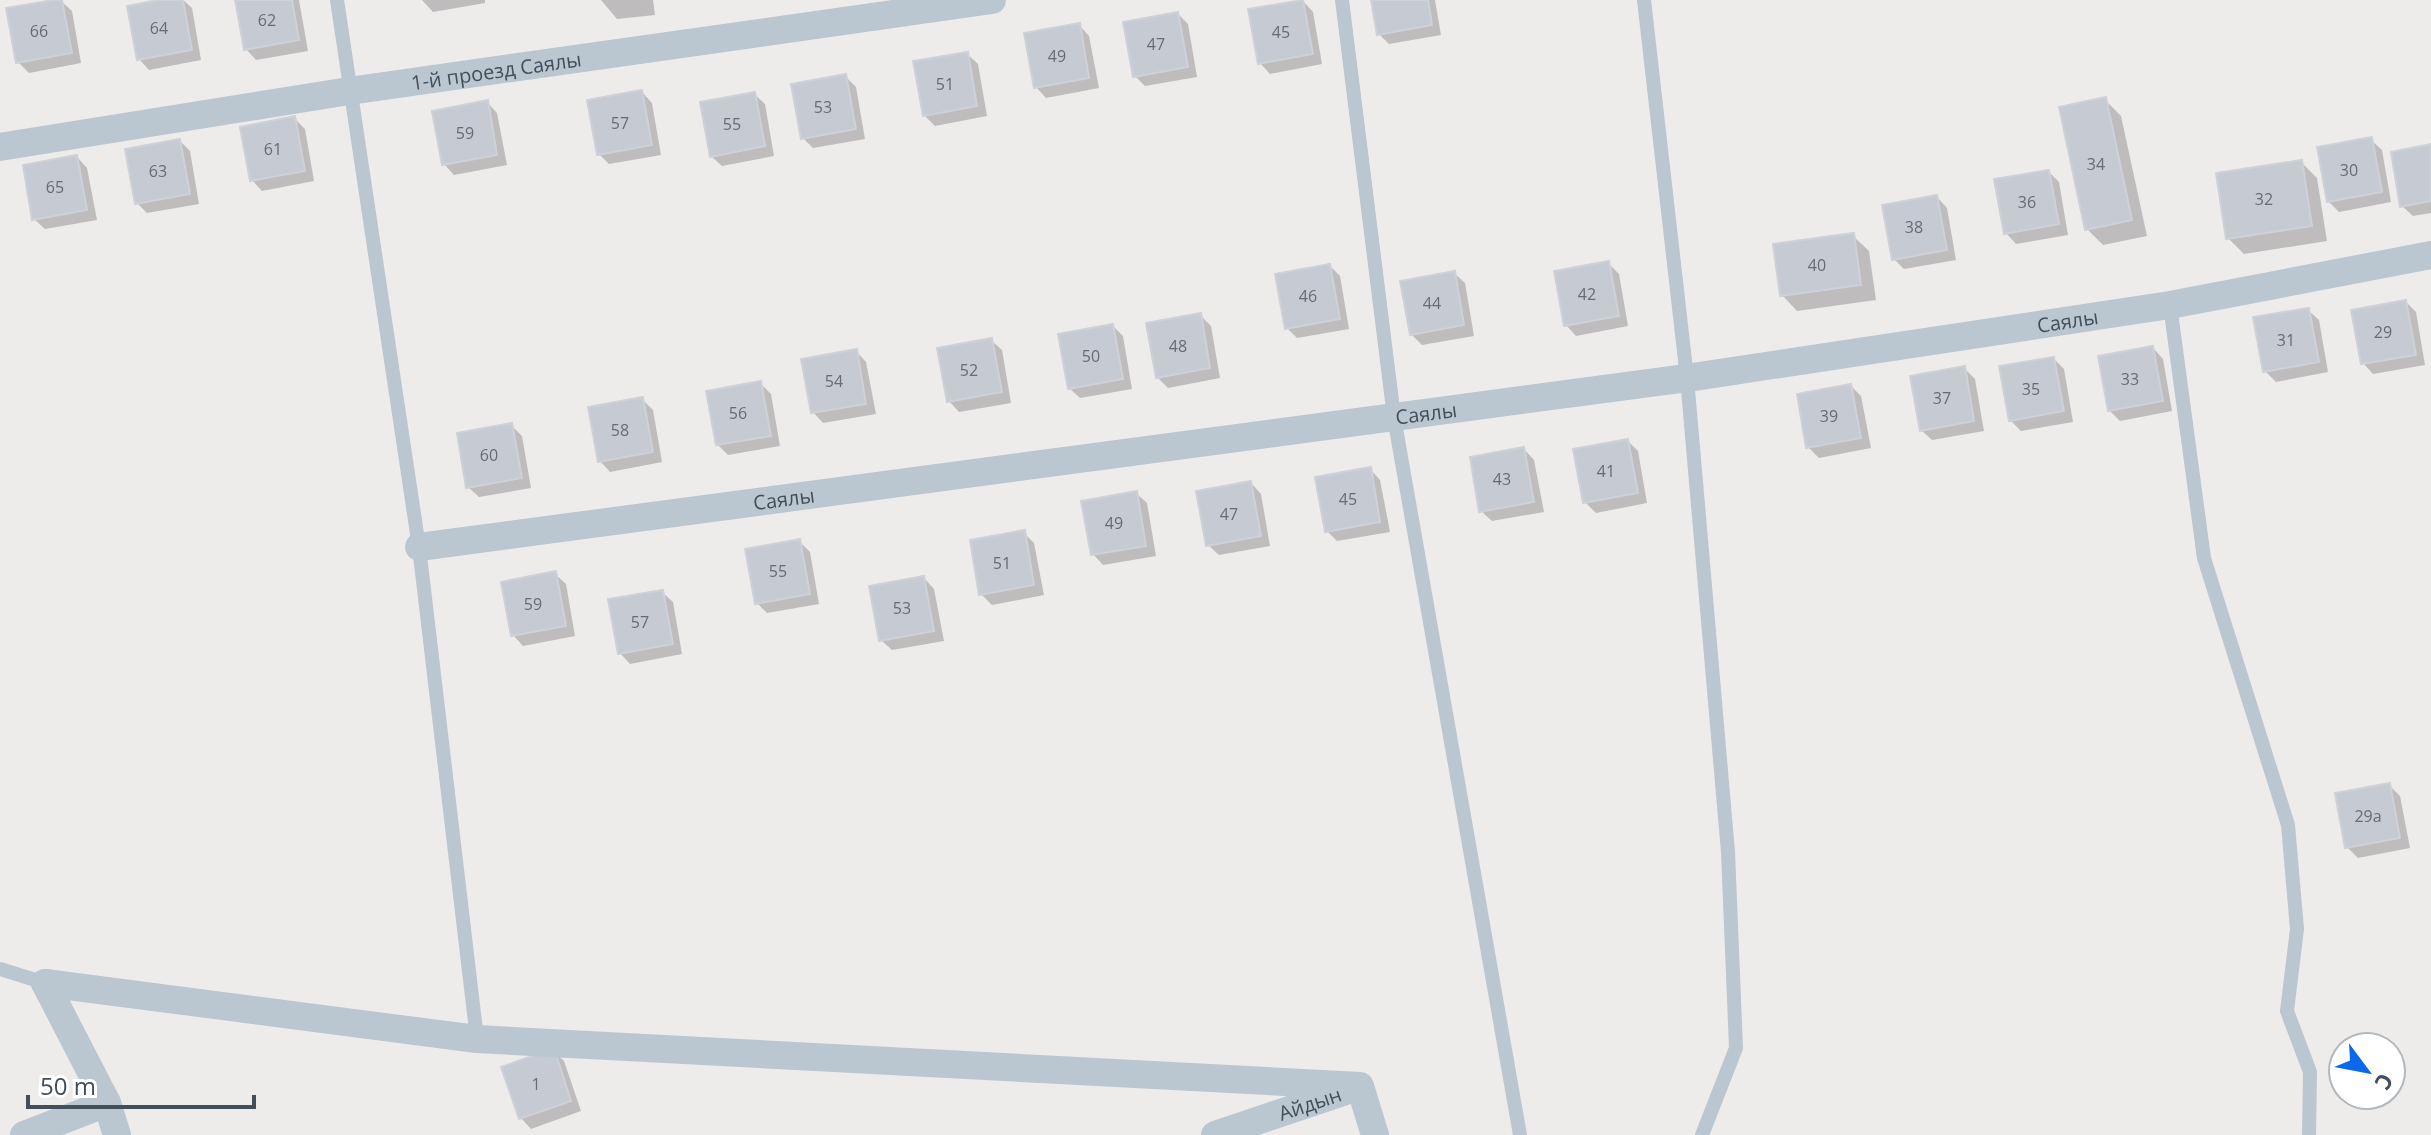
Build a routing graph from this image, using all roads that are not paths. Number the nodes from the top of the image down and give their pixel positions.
1 (337, 0) edge
2 (992, 0) edge
3 (1342, 0) edge
4 (1644, 0) edge
5 (349, 91) junction
6 (0, 147) edge
7 (2431, 255) edge
8 (2170, 305) junction
9 (1687, 378) junction
10 (1394, 417) junction
11 (419, 547) junction
12 (0, 969) edge
13 (45, 983) junction
14 (477, 1039) junction
15 (1360, 1086) junction
16 (107, 1103) junction
17 (24, 1135) edge
18 (117, 1135) edge
19 (1215, 1135) edge
20 (1375, 1135) edge
21 (1520, 1135) edge
22 (1702, 1135) edge
23 (2309, 1135) edge

1 - 5 lane
2 - 5 street, 1-й проезд Саялы
3 - 10 lane
4 - 9 lane
5 - 6 street, 1-й проезд Саялы
5 - 11 lane
7 - 8 street, Саялы
8 - 9 street, Саялы
8 - 23 lane
9 - 10 street, Саялы
9 - 22 lane
10 - 11 street, Саялы
10 - 21 lane
11 - 14 lane
12 - 13 lane
13 - 14 street
13 - 16 street
14 - 15 street
15 - 19 street, Айдын
15 - 20 street
16 - 17 street
16 - 18 street

